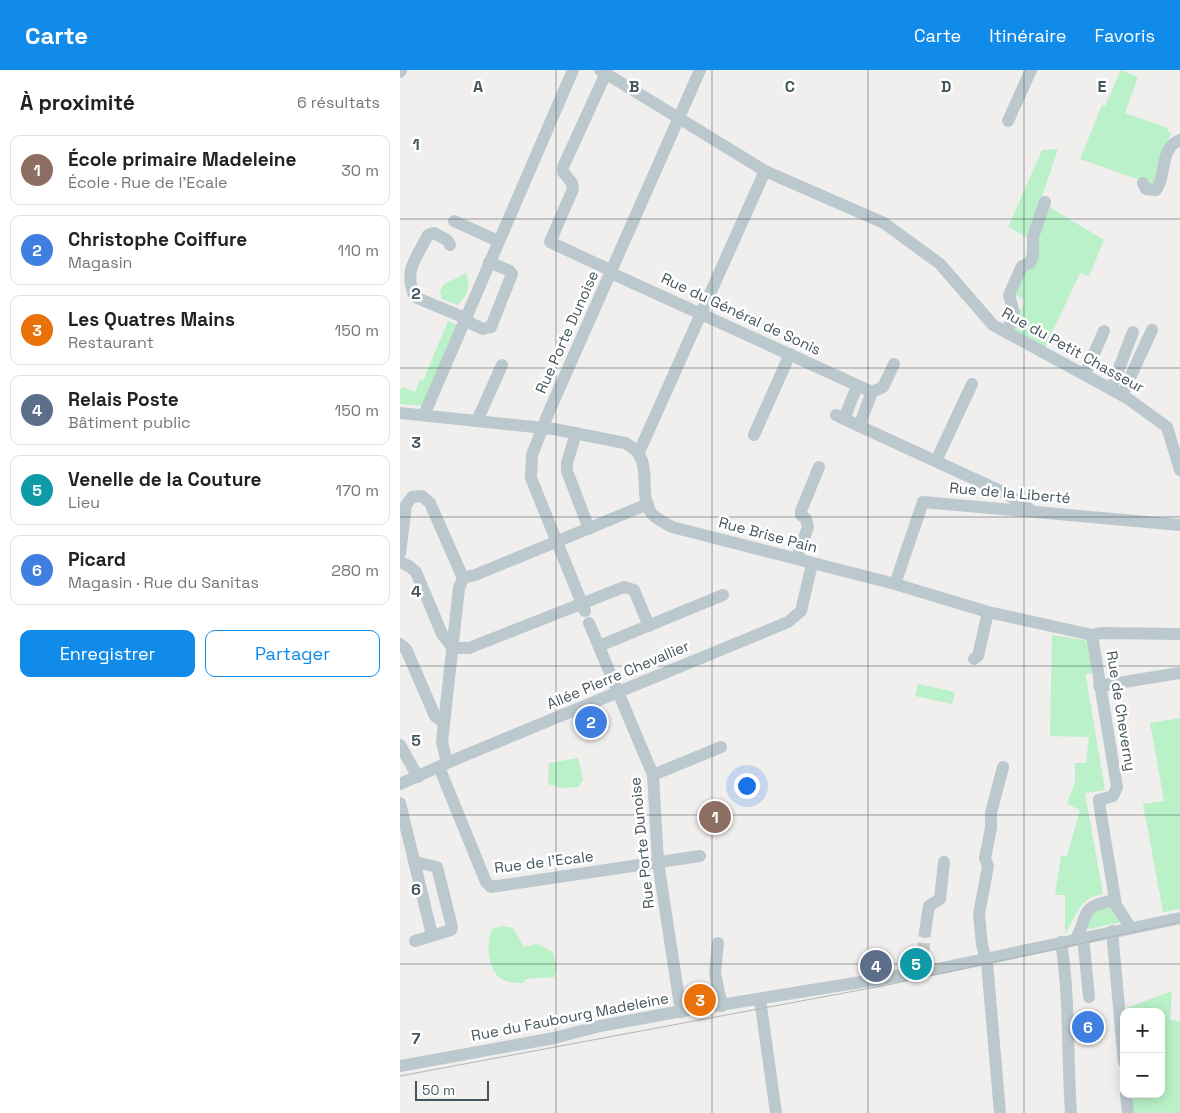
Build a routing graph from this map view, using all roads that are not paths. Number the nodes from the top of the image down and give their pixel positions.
1 (573, 70) edge
2 (700, 70) edge
3 (1031, 70) edge
4 (603, 72) edge
5 (679, 117) junction
6 (1008, 122) dead end
7 (1180, 140) edge
8 (766, 171) junction
9 (1143, 183) dead end
10 (1045, 202) dead end
11 (454, 221) dead end
12 (498, 241) junction
13 (450, 246) dead end
14 (489, 262) junction
15 (611, 272) junction
16 (700, 313) junction
17 (464, 319) junction
18 (1152, 330) dead end
19 (1104, 331) dead end
20 (1006, 332) junction
21 (1133, 332) dead end
22 (790, 354) junction
23 (894, 364) dead end
24 (502, 365) dead end
25 (1085, 374) junction
26 (972, 384) dead end
27 (857, 386) junction
28 (872, 392) junction
29 (1116, 392) junction
30 (400, 413) edge
31 (424, 415) junction
32 (477, 421) junction
33 (859, 426) junction
34 (542, 428) junction
35 (576, 433) junction
36 (754, 435) dead end
37 (1175, 438) edge
38 (639, 452) junction
39 (936, 461) junction
40 (819, 467) dead end
41 (1180, 470) edge
42 (648, 504) junction
43 (1033, 511) junction
44 (1180, 525) edge
45 (589, 528) junction
46 (556, 542) junction
47 (400, 548) edge
48 (400, 553) edge
49 (798, 555) dead end
50 (400, 562) edge
51 (812, 564) junction
52 (464, 578) junction
53 (895, 584) junction
54 (723, 595) dead end
55 (583, 607) junction
56 (988, 612) junction
57 (590, 623) dead end
58 (649, 626) junction
59 (1180, 634) edge
60 (1092, 635) junction
61 (400, 644) edge
62 (599, 646) junction
63 (453, 648) junction
64 (974, 659) dead end
65 (1180, 672) edge
66 (1099, 686) junction
67 (619, 693) junction
68 (444, 723) junction
69 (400, 745) edge
70 (720, 747) dead end
71 (443, 765) junction
72 (1003, 767) dead end
73 (653, 775) junction
74 (418, 776) junction
75 (400, 784) edge
76 (400, 803) edge
77 (700, 856) dead end
78 (415, 862) junction
79 (658, 862) junction
80 (944, 862) dead end
81 (1115, 900) junction
82 (1180, 918) edge
83 (1130, 928) junction
84 (1112, 931) junction
85 (925, 932) tunnel mouth
86 (432, 935) junction
87 (1079, 938) junction
88 (415, 941) dead end
89 (1061, 942) junction
90 (718, 943) dead end
91 (923, 955) tunnel mouth
92 (985, 958) junction
93 (923, 972) junction
94 (1089, 997) dead end
95 (760, 999) junction
96 (722, 1006) junction
97 (681, 1012) junction
98 (1123, 1053) edge
99 (400, 1066) edge
100 (1126, 1098) edge
101 (776, 1113) edge
102 (1000, 1113) edge
103 (1071, 1113) edge
104 (1128, 1113) edge

1 - 12 street
2 - 5 street, Rue Porte Dunoise
3 - 6 street
4 - 5 street, Rue du Petit Chasseur
4 - 15 street, Rue du Général de Sonis
5 - 8 street, Rue du Petit Chasseur
5 - 15 street, Rue Porte Dunoise
7 - 9 street
8 - 16 street
8 - 20 street, Rue du Petit Chasseur
10 - 20 street
11 - 12 street
12 - 14 street
13 - 17 street
14 - 17 street
14 - 17 street
15 - 16 street, Rue du Général de Sonis
15 - 34 street, Rue Porte Dunoise
16 - 22 street, Rue du Général de Sonis
16 - 38 street
17 - 31 street
18 - 29 street
19 - 25 street
20 - 25 street, Rue du Petit Chasseur
21 - 29 street
22 - 27 street, Rue du Général de Sonis
22 - 36 street
23 - 28 street
24 - 32 street
25 - 29 street, Rue du Petit Chasseur
26 - 39 street
27 - 28 street, Rue du Général de Sonis
27 - 33 street
28 - 33 street
29 - 37 street, Rue du Petit Chasseur
30 - 31 street
31 - 32 street
32 - 34 street
33 - 39 street
34 - 35 street
34 - 46 street, Rue Porte Dunoise
35 - 38 street
35 - 45 street
37 - 41 street, Rue du Petit Chasseur
38 - 42 street
39 - 43 street
40 - 49 street
42 - 45 street
42 - 51 street, Rue Brise Pain
43 - 44 street, Rue de la Liberté
43 - 53 street, Rue de la Liberté
45 - 46 street
46 - 52 street
46 - 55 street, Rue Porte Dunoise
47 - 48 street
47 - 52 street
50 - 63 street
51 - 53 street, Rue Brise Pain
51 - 67 street, Allée Pierre Chevallier
52 - 63 street
53 - 56 street, Rue Brise Pain
54 - 58 street
55 - 58 street
55 - 63 street
56 - 60 street, Rue Brise Pain
56 - 64 street
57 - 62 street, Rue Porte Dunoise
58 - 62 street
59 - 60 street, Rue Brise Pain
60 - 66 street, Rue de Cheverny
61 - 68 street
62 - 67 street, Rue Porte Dunoise
63 - 68 street
65 - 66 street
66 - 81 street, Rue de Cheverny
67 - 71 street, Allée Pierre Chevallier
67 - 73 street, Rue Porte Dunoise
68 - 71 street
69 - 74 street
70 - 73 street
71 - 74 street, Allée Pierre Chevallier
71 - 79 street, Rue de l'Ecale
72 - 92 street
73 - 79 street, Rue Porte Dunoise
74 - 75 street, Allée Pierre Chevallier
76 - 78 street
77 - 79 street, Rue de l'Ecale
78 - 86 street
78 - 86 street
79 - 97 street, Rue Porte Dunoise
80 - 85 street
81 - 83 street, Rue de Cheverny
81 - 87 street
82 - 83 street, Rue du Faubourg Madeleine
83 - 84 street, Rue du Faubourg Madeleine
84 - 87 street, Rue du Faubourg Madeleine
84 - 98 street
86 - 88 street
87 - 89 street, Rue du Faubourg Madeleine
87 - 94 street
89 - 92 street, Rue du Faubourg Madeleine
89 - 103 street
90 - 96 street
91 - 93 street
92 - 93 street, Rue du Faubourg Madeleine
92 - 102 street
93 - 95 street, Rue du Faubourg Madeleine
95 - 96 street, Rue du Faubourg Madeleine
95 - 101 street
96 - 97 street, Rue du Faubourg Madeleine
97 - 99 street, Rue du Faubourg Madeleine
100 - 104 street

